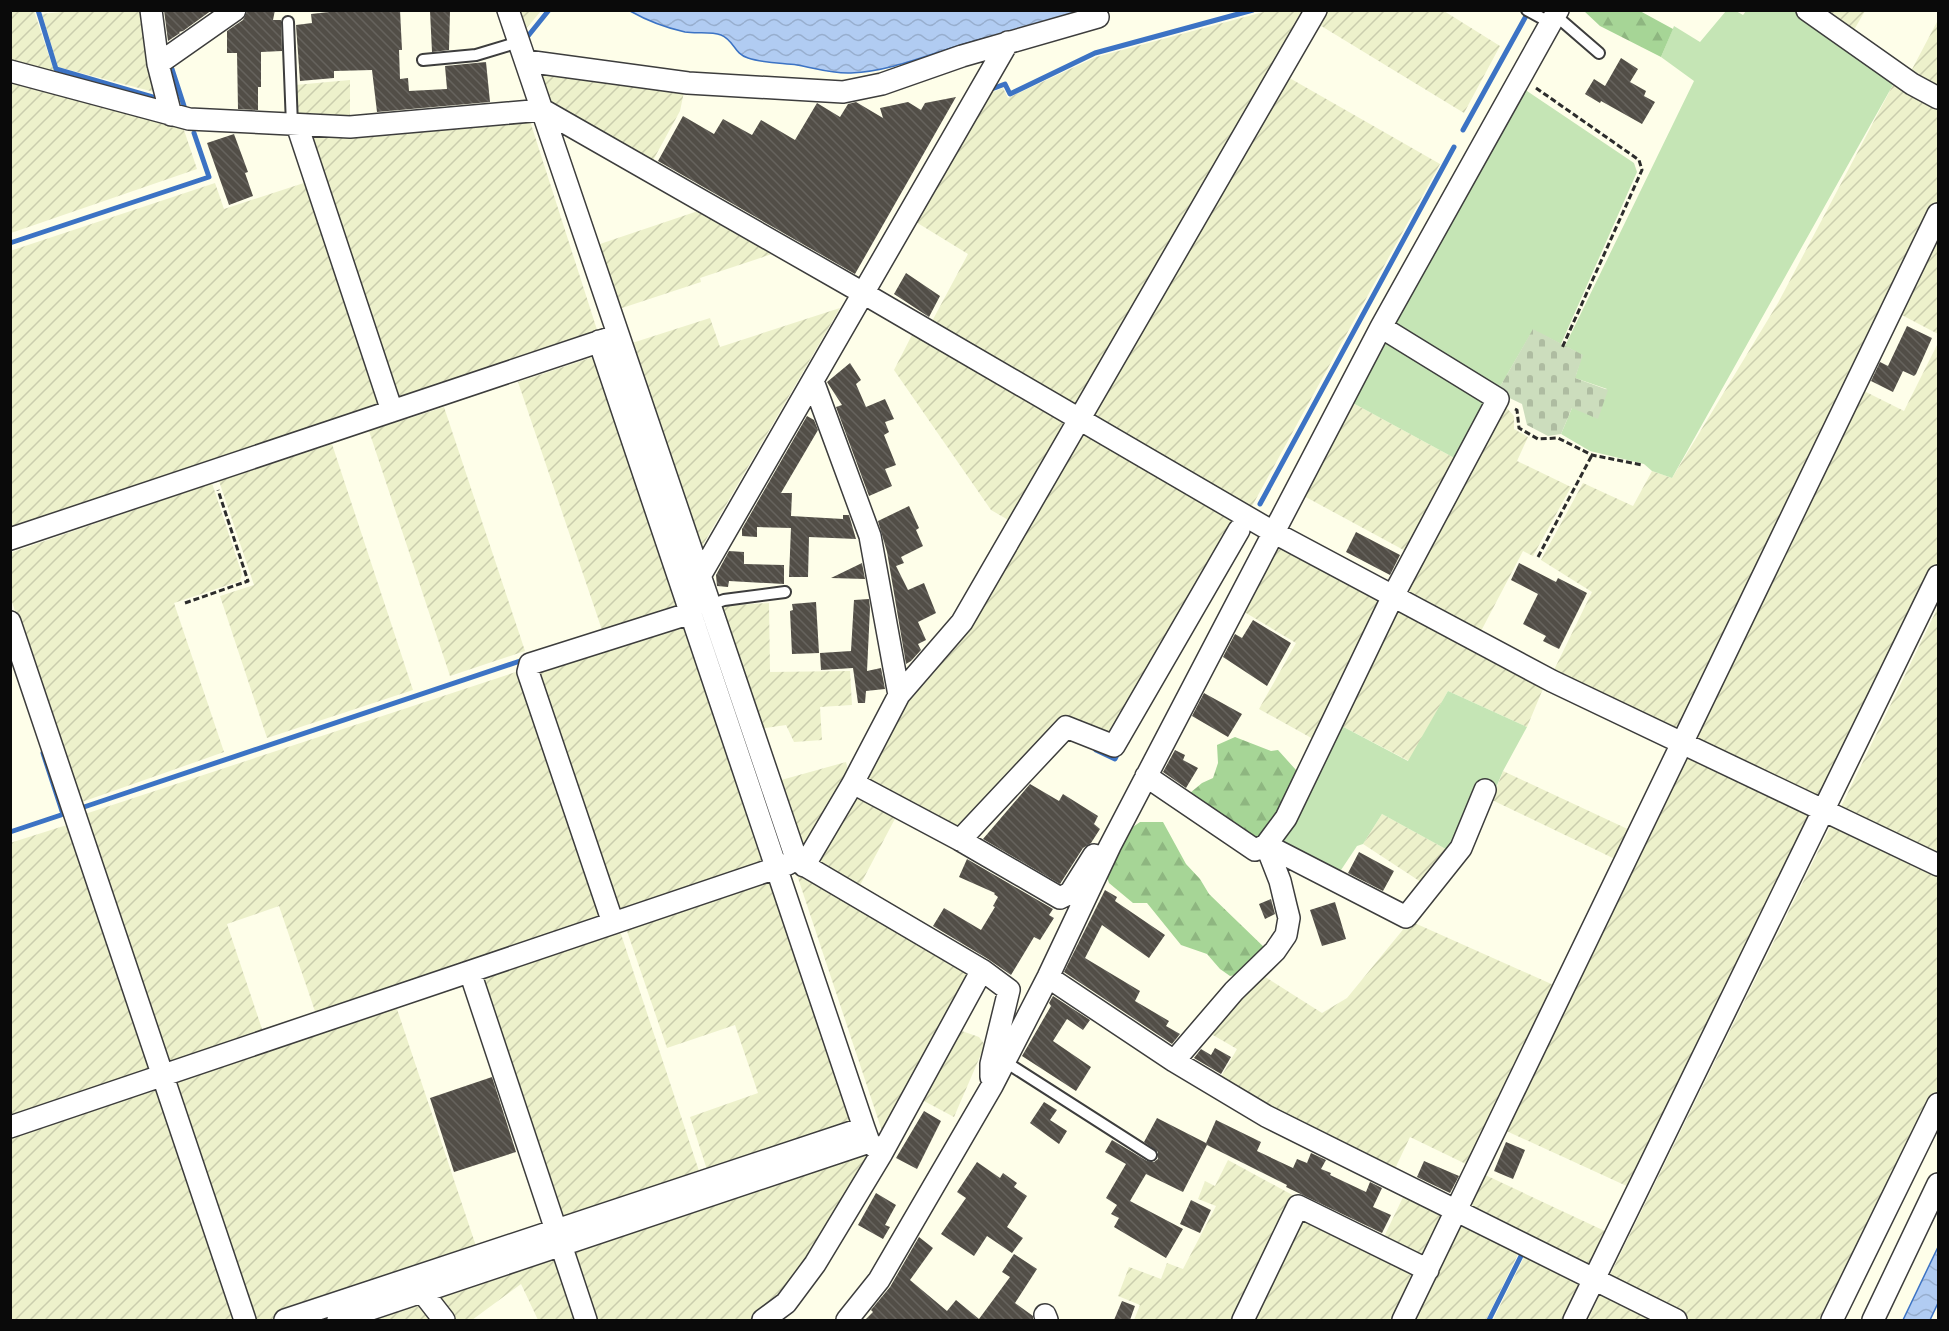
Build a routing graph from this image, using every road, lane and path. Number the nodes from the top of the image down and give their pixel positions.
1 (151, 10) edge
2 (236, 10) edge
3 (508, 10) edge
4 (1316, 10) edge
5 (1527, 10) edge
6 (1807, 10) edge
7 (1554, 16) edge
8 (1098, 17) dead end
9 (288, 21) dead end
10 (1008, 42) junction
11 (523, 52) junction
12 (1599, 53) dead end
13 (423, 60) dead end
14 (158, 64) junction
15 (10, 71) edge
16 (1520, 78) junction
17 (1938, 98) edge
18 (543, 110) junction
19 (171, 115) junction
20 (295, 125) junction
21 (1938, 214) edge
22 (862, 293) junction
23 (1382, 327) junction
24 (619, 335) junction
25 (599, 341) junction
26 (1562, 348) dead end
27 (813, 381) junction
28 (1498, 399) junction
29 (392, 411) junction
30 (1079, 420) junction
31 (1592, 455) junction
32 (1642, 465) dead end
33 (212, 472) junction
34 (1239, 530) dead end
35 (1273, 532) junction
36 (10, 539) edge
37 (1538, 557) dead end
38 (700, 576) junction
39 (1938, 576) edge
40 (785, 591) dead end
41 (1393, 596) junction
42 (185, 603) dead end
43 (700, 609) junction
44 (10, 622) edge
45 (899, 694) junction
46 (1683, 743) junction
47 (1146, 777) junction
48 (853, 783) junction
49 (1485, 790) dead end
50 (1823, 810) junction
51 (960, 840) junction
52 (1266, 844) junction
53 (1110, 846) junction
54 (801, 863) junction
55 (1938, 865) edge
56 (776, 868) junction
57 (613, 923) junction
58 (982, 970) junction
59 (470, 972) junction
60 (1048, 977) junction
61 (1004, 1061) junction
62 (1174, 1061) junction
63 (162, 1076) junction
64 (992, 1086) junction
65 (1938, 1104) edge
66 (10, 1126) edge
67 (872, 1141) junction
68 (1151, 1155) dead end
69 (1938, 1184) edge
70 (1456, 1212) junction
71 (559, 1238) junction
72 (1428, 1270) junction
73 (1594, 1280) junction
74 (423, 1293) junction
75 (245, 1320) edge
76 (285, 1320) edge
77 (338, 1320) edge
78 (444, 1320) edge
79 (586, 1320) edge
80 (764, 1320) edge
81 (847, 1320) edge
82 (1243, 1320) edge
83 (1403, 1320) edge
84 (1574, 1320) edge
85 (1676, 1320) edge
86 (1832, 1320) edge
87 (1873, 1320) edge

1 - 14 street
2 - 14 street
3 - 11 street
4 - 30 street
5 - 7 lane
6 - 17 street
7 - 12 lane
7 - 16 street
8 - 10 street
9 - 20 lane
10 - 11 street
10 - 22 street
11 - 13 lane
11 - 18 street
14 - 19 street
15 - 19 street
16 - 23 street
16 - 26 path
18 - 20 street
18 - 22 street
18 - 24 street
19 - 20 street
20 - 29 street
21 - 46 street
22 - 27 street
22 - 30 street
23 - 28 street
23 - 35 street
24 - 25 street
24 - 38 street
25 - 29 street
25 - 43 street
27 - 38 street
27 - 45 street
28 - 31 path
28 - 41 street
29 - 33 street
30 - 35 street
30 - 45 street
31 - 32 path
31 - 37 path
33 - 36 street
33 - 42 path
34 - 51 street
35 - 41 street
35 - 47 street
38 - 43 street
39 - 50 street
40 - 43 lane
41 - 46 street
41 - 52 street
43 - 54 street
43 - 56 street
43 - 57 street
44 - 63 street
45 - 48 street
46 - 50 street
46 - 70 street
47 - 52 street
47 - 53 street
48 - 51 street
48 - 54 street
49 - 52 street
50 - 55 street
50 - 73 street
51 - 53 street
52 - 62 street
53 - 60 street
54 - 56 street
54 - 58 street
56 - 57 street
56 - 67 street
57 - 59 street
58 - 64 street
58 - 67 street
59 - 63 street
59 - 71 street
60 - 61 street
60 - 62 street
61 - 64 street
61 - 68 lane
62 - 70 street
63 - 66 street
63 - 75 street
64 - 81 street
65 - 86 street
67 - 71 street
67 - 80 street
69 - 87 street
70 - 72 street
70 - 73 street
71 - 74 street
71 - 76 street
71 - 79 street
72 - 82 street
72 - 83 street
73 - 84 street
73 - 85 street
74 - 77 street
74 - 78 street

